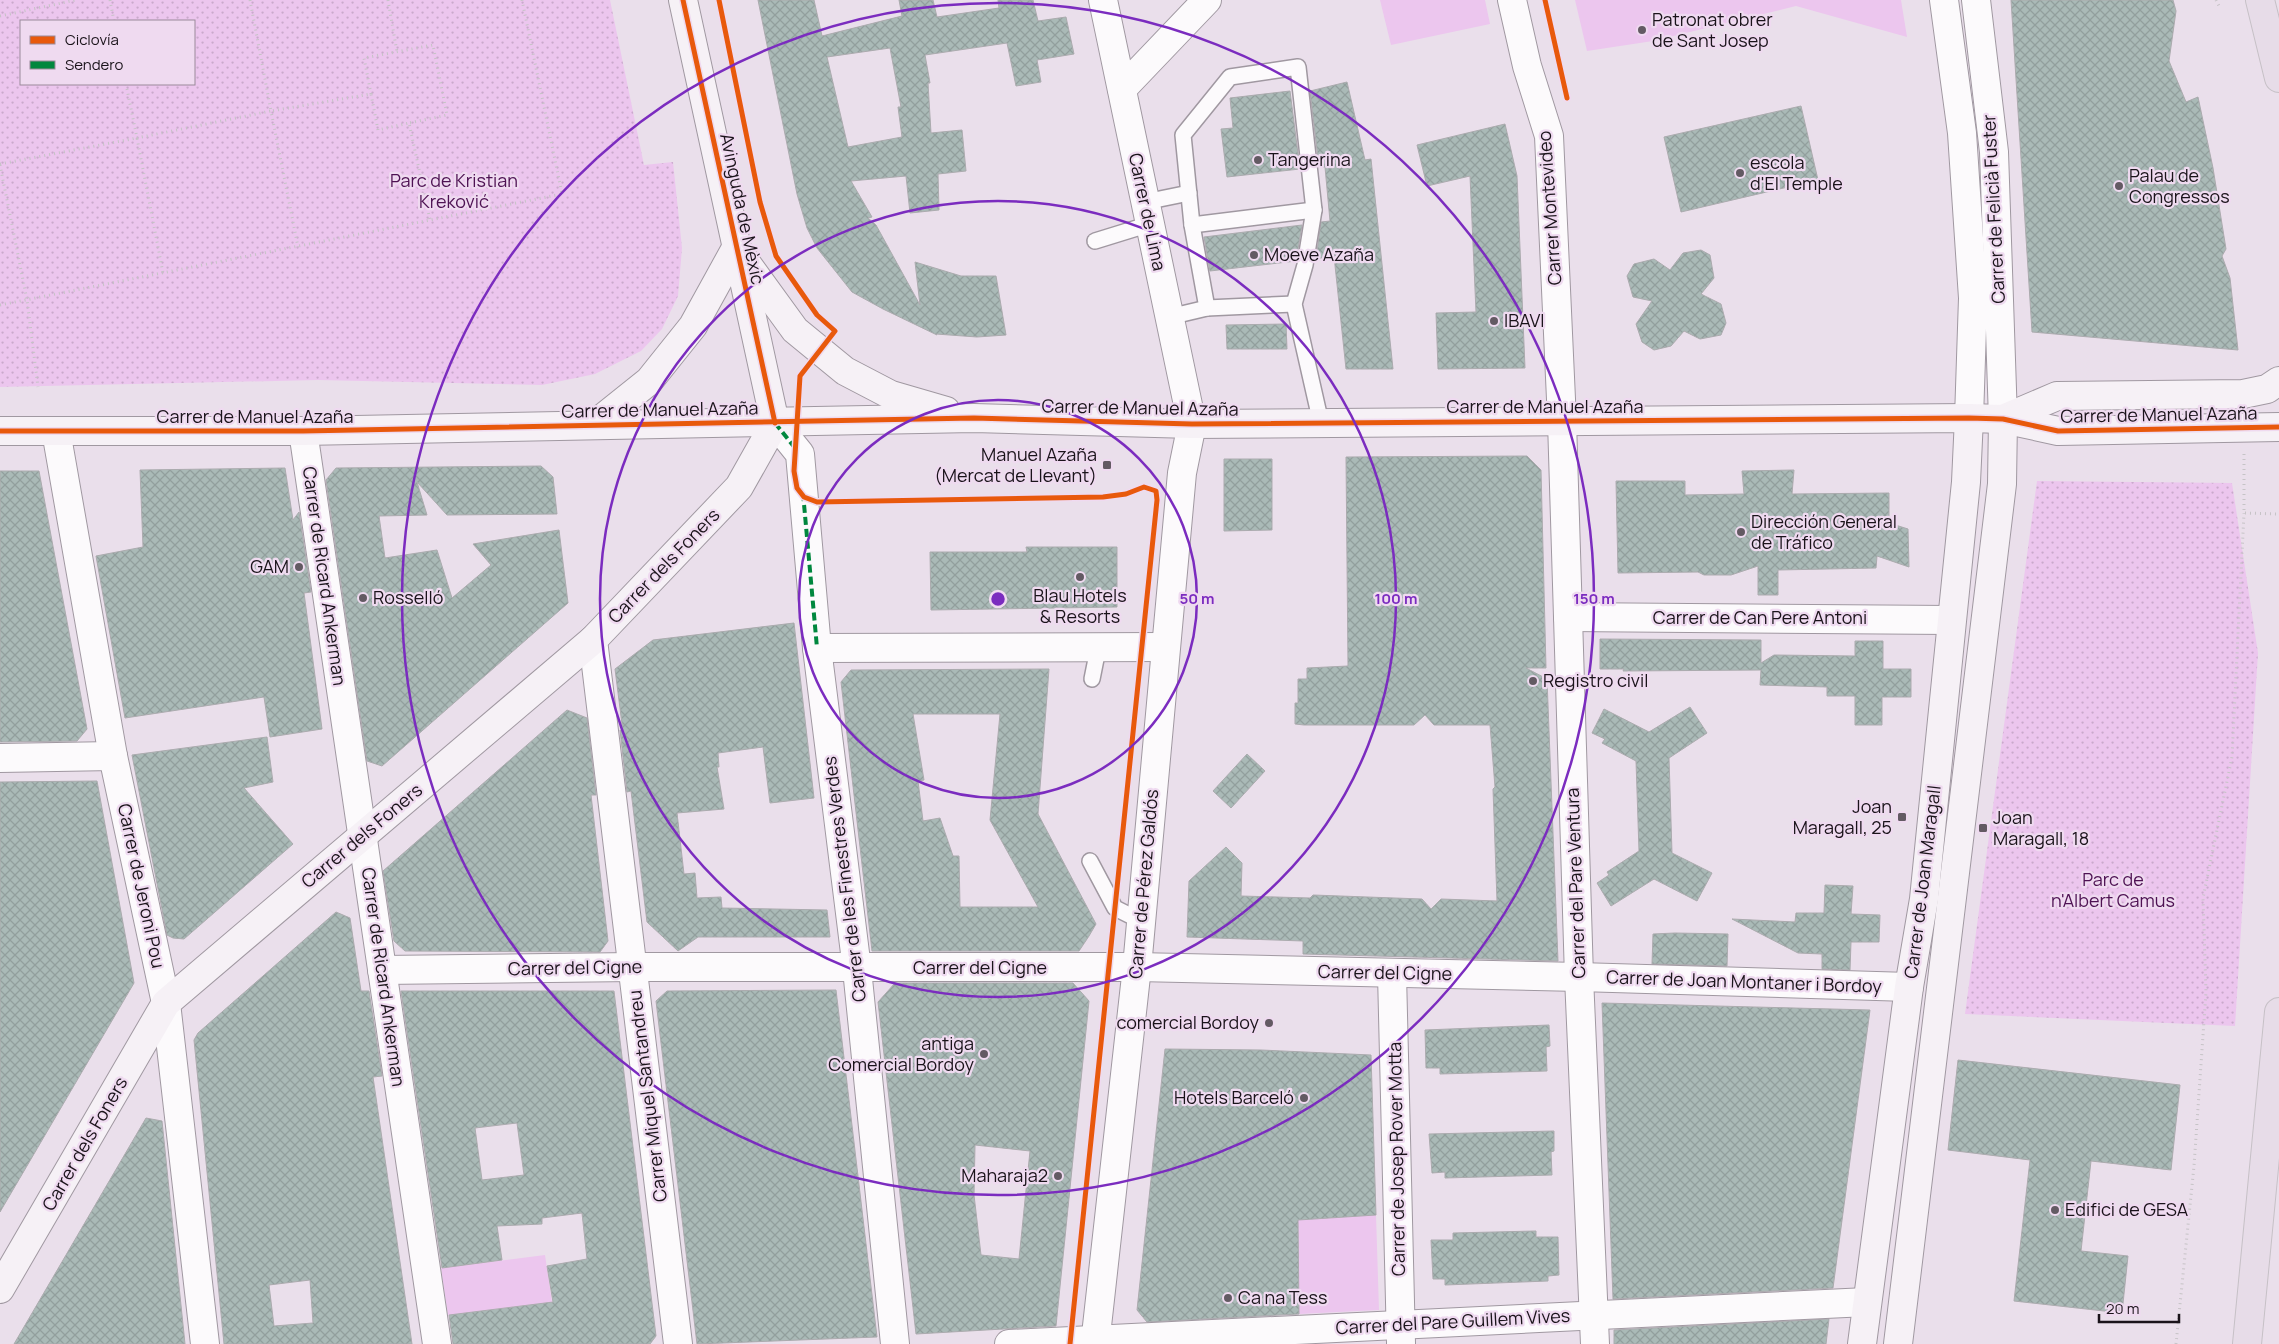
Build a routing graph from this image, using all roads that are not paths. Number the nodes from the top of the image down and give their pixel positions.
1 (683, 0) edge
2 (1103, 0) edge
3 (1207, 0) edge
4 (1512, 0) edge
5 (1944, 0) edge
6 (1976, 0) edge
7 (2260, 0) edge
8 (2274, 0) edge
9 (2268, 31) junction
10 (2279, 78) edge
11 (1122, 89) junction
12 (1189, 193) junction
13 (1314, 210) junction
14 (1148, 213) junction
15 (1192, 225) junction
16 (1095, 241) dead end
17 (736, 248) junction
18 (1294, 304) junction
19 (1207, 308) junction
20 (1169, 317) junction
21 (2279, 382) edge
22 (974, 418) junction
23 (1969, 418) junction
24 (2003, 419) junction
25 (1562, 421) junction
26 (775, 422) junction
27 (1321, 423) junction
28 (594, 424) junction
29 (1192, 424) junction
30 (2279, 427) edge
31 (56, 431) junction
32 (303, 431) junction
33 (0, 432) edge
34 (1568, 617) junction
35 (1951, 620) junction
36 (593, 640) junction
37 (1165, 647) junction
38 (817, 648) junction
39 (1098, 648) junction
40 (1092, 679) dead end
41 (113, 756) junction
42 (0, 758) edge
43 (362, 835) junction
44 (1090, 860) dead end
45 (1141, 921) junction
46 (632, 967) junction
47 (1137, 967) junction
48 (857, 969) junction
49 (382, 970) junction
50 (1392, 974) junction
51 (1579, 976) junction
52 (1909, 987) junction
53 (166, 1003) junction
54 (2279, 1012) edge
55 (0, 1289) edge
56 (1867, 1302) junction
57 (1594, 1315) junction
58 (1401, 1335) edge
59 (1096, 1342) edge
60 (205, 1344) edge
61 (437, 1344) edge
62 (678, 1344) edge
63 (896, 1344) edge
64 (1009, 1344) edge
65 (1595, 1344) edge
66 (1862, 1344) edge
67 (1898, 1344) edge
68 (2247, 1344) edge

1 - 17 street, Avinguda de Mèxic
2 - 11 street, Carrer de Lima
3 - 11 street
4 - 25 street, Carrer Montevideo
5 - 23 street, Carrer de Felicià Fuster
6 - 24 street, Carrer de Felicià Fuster
7 - 9 highway
8 - 9 street
9 - 10 highway
11 - 14 street, Carrer de Lima
12 - 13 lane
12 - 14 lane
12 - 15 lane
13 - 15 lane
13 - 18 lane
14 - 16 lane
14 - 20 street, Carrer de Lima
15 - 19 lane
17 - 22 street, Carrer de Manuel Azaña
17 - 26 street, Avinguda de Mèxic
17 - 28 street, Carrer de Manuel Azaña
18 - 19 lane
18 - 27 lane
19 - 20 lane
20 - 29 street, Carrer de Lima
21 - 24 street
22 - 26 street, Carrer de Manuel Azaña
22 - 29 street, Carrer de Manuel Azaña
23 - 24 street, Carrer de Manuel Azaña
23 - 25 street, Carrer de Manuel Azaña
23 - 35 street, Carrer de Joan Maragall
24 - 30 street, Carrer de Manuel Azaña
24 - 67 street, Carrer de Joan Maragall
25 - 27 street, Carrer de Manuel Azaña
25 - 34 street, Carrer del Pare Ventura
26 - 28 street, Carrer de Manuel Azaña
26 - 36 street, Carrer dels Foners
26 - 38 street, Carrer de les Finestres Verdes
27 - 29 street, Carrer de Manuel Azaña
28 - 32 street, Carrer de Manuel Azaña
29 - 37 street, Carrer de Pérez Galdós
31 - 32 street, Carrer de Manuel Azaña
31 - 33 street, Carrer de Manuel Azaña
31 - 41 street, Carrer de Jeroni Pou
32 - 43 street, Carrer de Ricard Ankerman
34 - 35 street, Carrer de Can Pere Antoni
34 - 51 street, Carrer del Pare Ventura
35 - 52 street, Carrer de Joan Maragall
36 - 43 street, Carrer dels Foners
36 - 46 street, Carrer Miquel Santandreu
37 - 39 street
37 - 45 street, Carrer de Pérez Galdós
38 - 39 street
38 - 48 street, Carrer de les Finestres Verdes
39 - 40 lane
41 - 42 street
41 - 53 street, Carrer de Jeroni Pou
43 - 49 street, Carrer de Ricard Ankerman
43 - 53 street, Carrer dels Foners
44 - 45 lane
45 - 47 street, Carrer de Pérez Galdós
46 - 48 street, Carrer del Cigne
46 - 49 street, Carrer del Cigne
46 - 62 street, Carrer Miquel Santandreu
47 - 48 street, Carrer del Cigne
47 - 50 street, Carrer del Cigne
47 - 59 street, Carrer de Pérez Galdós
48 - 63 street, Carrer de les Finestres Verdes
49 - 61 street, Carrer de Ricard Ankerman
50 - 51 street, Carrer del Cigne
50 - 58 street, Carrer de Josep Rover Motta
51 - 52 street, Carrer de Joan Montaner i Bordoy
51 - 57 street, Carrer del Pare Ventura
52 - 56 street, Carrer de Joan Maragall
53 - 55 street, Carrer dels Foners
53 - 60 street, Carrer de Jeroni Pou
54 - 68 highway
56 - 57 street, Carrer del Pare Guillem Vives
56 - 66 street, Carrer de Joan Maragall
57 - 58 street, Carrer del Pare Guillem Vives
57 - 65 street, Carrer del Pare Ventura
58 - 59 street, Carrer del Pare Guillem Vives
59 - 64 street, Carrer del Pare Guillem Vives

